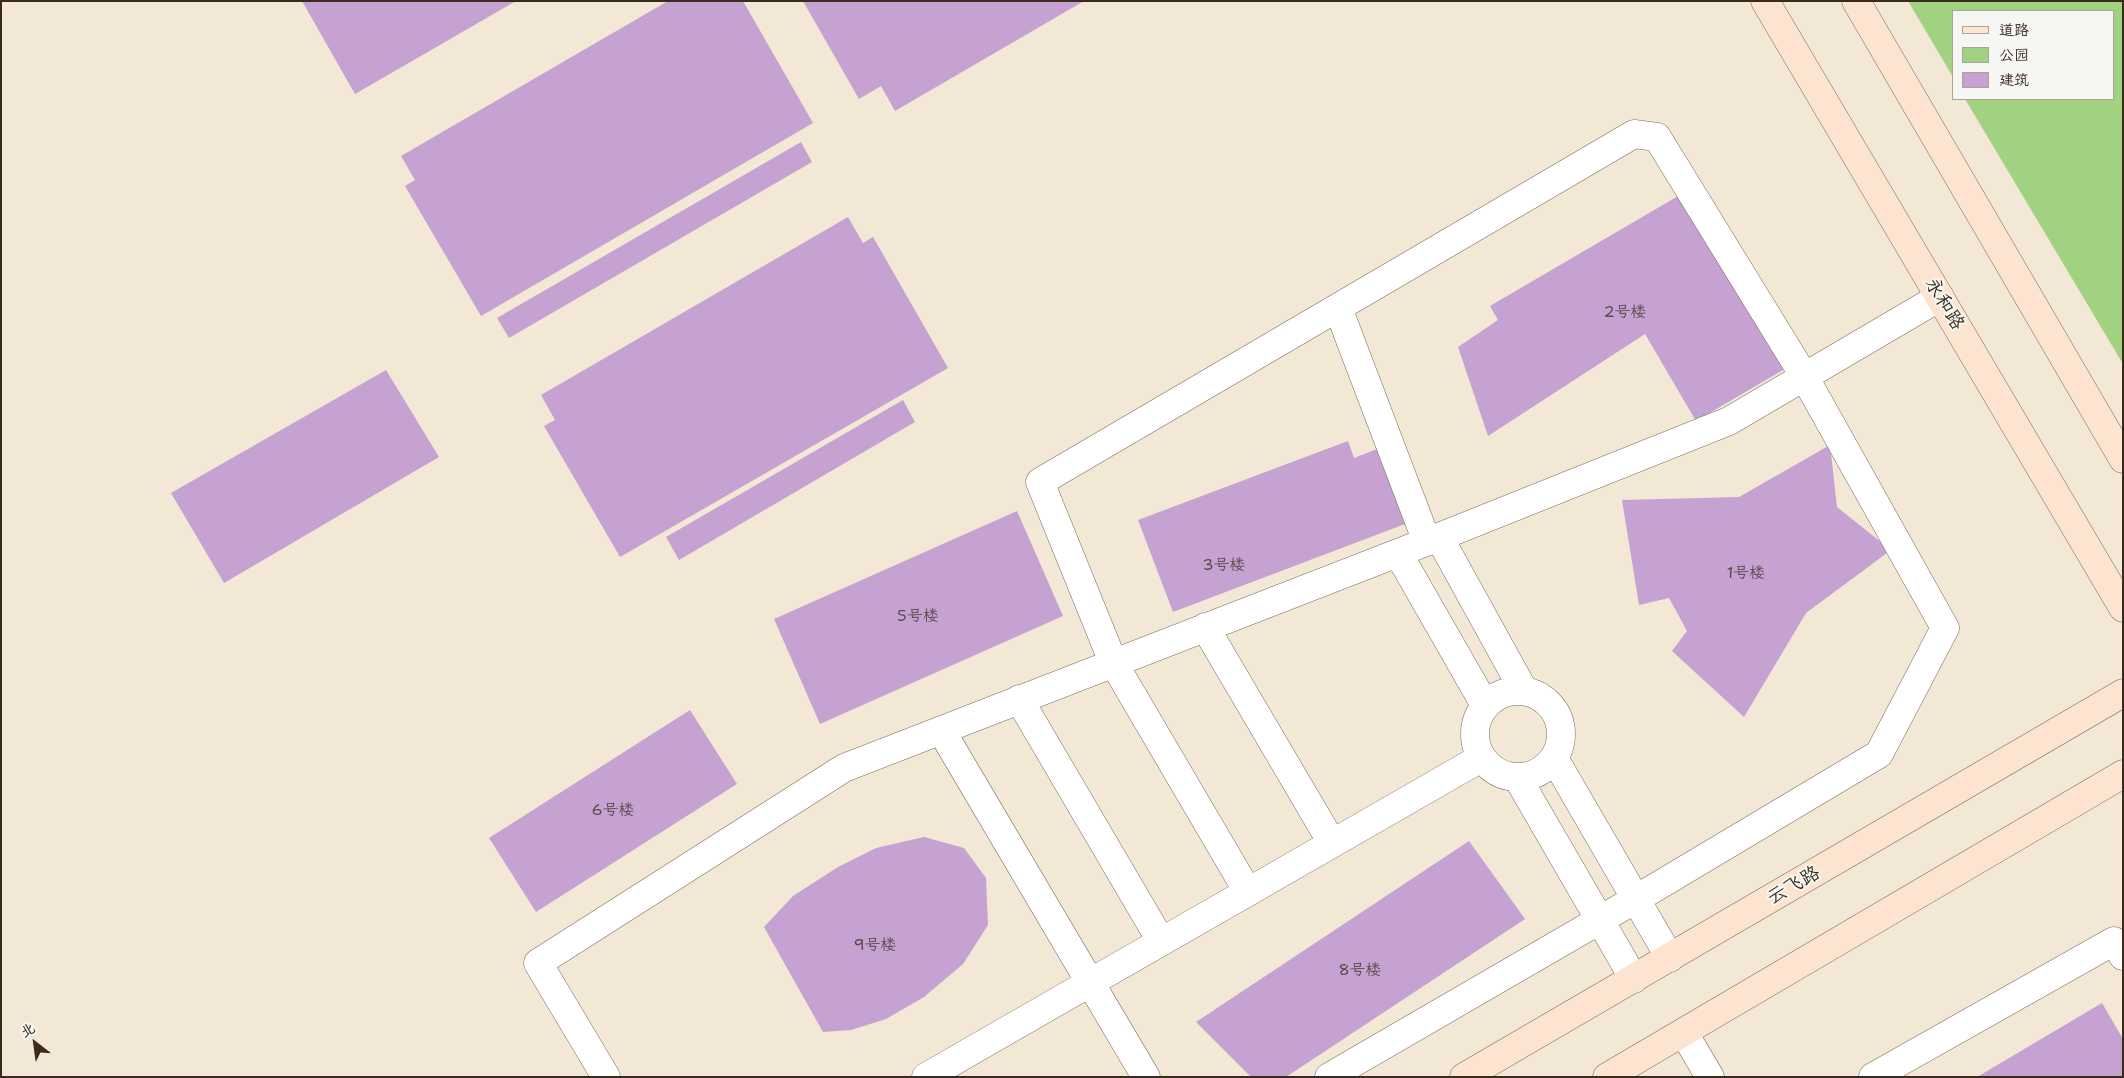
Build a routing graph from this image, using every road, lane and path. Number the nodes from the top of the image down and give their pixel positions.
1 (1765, 1) edge
2 (1856, 1) edge
3 (1940, 297) junction
4 (1338, 308) junction
5 (1804, 376) junction
6 (2123, 459) edge
7 (1433, 539) junction
8 (1398, 553) junction
9 (2123, 608) edge
10 (1205, 627) junction
11 (1112, 662) junction
12 (1524, 691) junction
13 (2123, 693) edge
14 (1019, 699) junction
15 (1485, 705) junction
16 (941, 730) junction
17 (1481, 758) junction
18 (1554, 758) junction
19 (2123, 774) edge
20 (1517, 777) junction
21 (1332, 843) junction
22 (1248, 892) junction
23 (1636, 899) junction
24 (1599, 920) junction
25 (1161, 942) junction
26 (2123, 956) edge
27 (1670, 958) junction
28 (1634, 979) junction
29 (1089, 983) junction
30 (1684, 1033) junction
31 (606, 1077) edge
32 (926, 1077) edge
33 (1146, 1077) edge
34 (1329, 1077) edge
35 (1464, 1077) edge
36 (1607, 1077) edge
37 (1710, 1077) edge
38 (1873, 1077) edge

1 - 3 street, 永和路
2 - 6 street
3 - 5 street
3 - 9 street, 永和路
4 - 5 street
4 - 7 street
4 - 11 street
5 - 7 street
5 - 23 street
7 - 8 street
7 - 12 street
8 - 10 street
8 - 15 street
10 - 11 street
10 - 21 street
11 - 14 street
11 - 22 street
12 - 15 street
12 - 18 street
13 - 27 street, 云飞路
14 - 16 street
14 - 25 street
15 - 17 street
16 - 29 street
16 - 31 street
17 - 20 street
17 - 21 street
18 - 20 street
18 - 23 street
19 - 30 street
20 - 24 street
21 - 22 street
22 - 25 street
23 - 24 street
23 - 27 street
24 - 28 street
24 - 34 street
25 - 29 street
26 - 38 street
27 - 28 street, 云飞路
28 - 35 street, 云飞路
29 - 32 street
29 - 33 street
30 - 36 street
30 - 37 street

